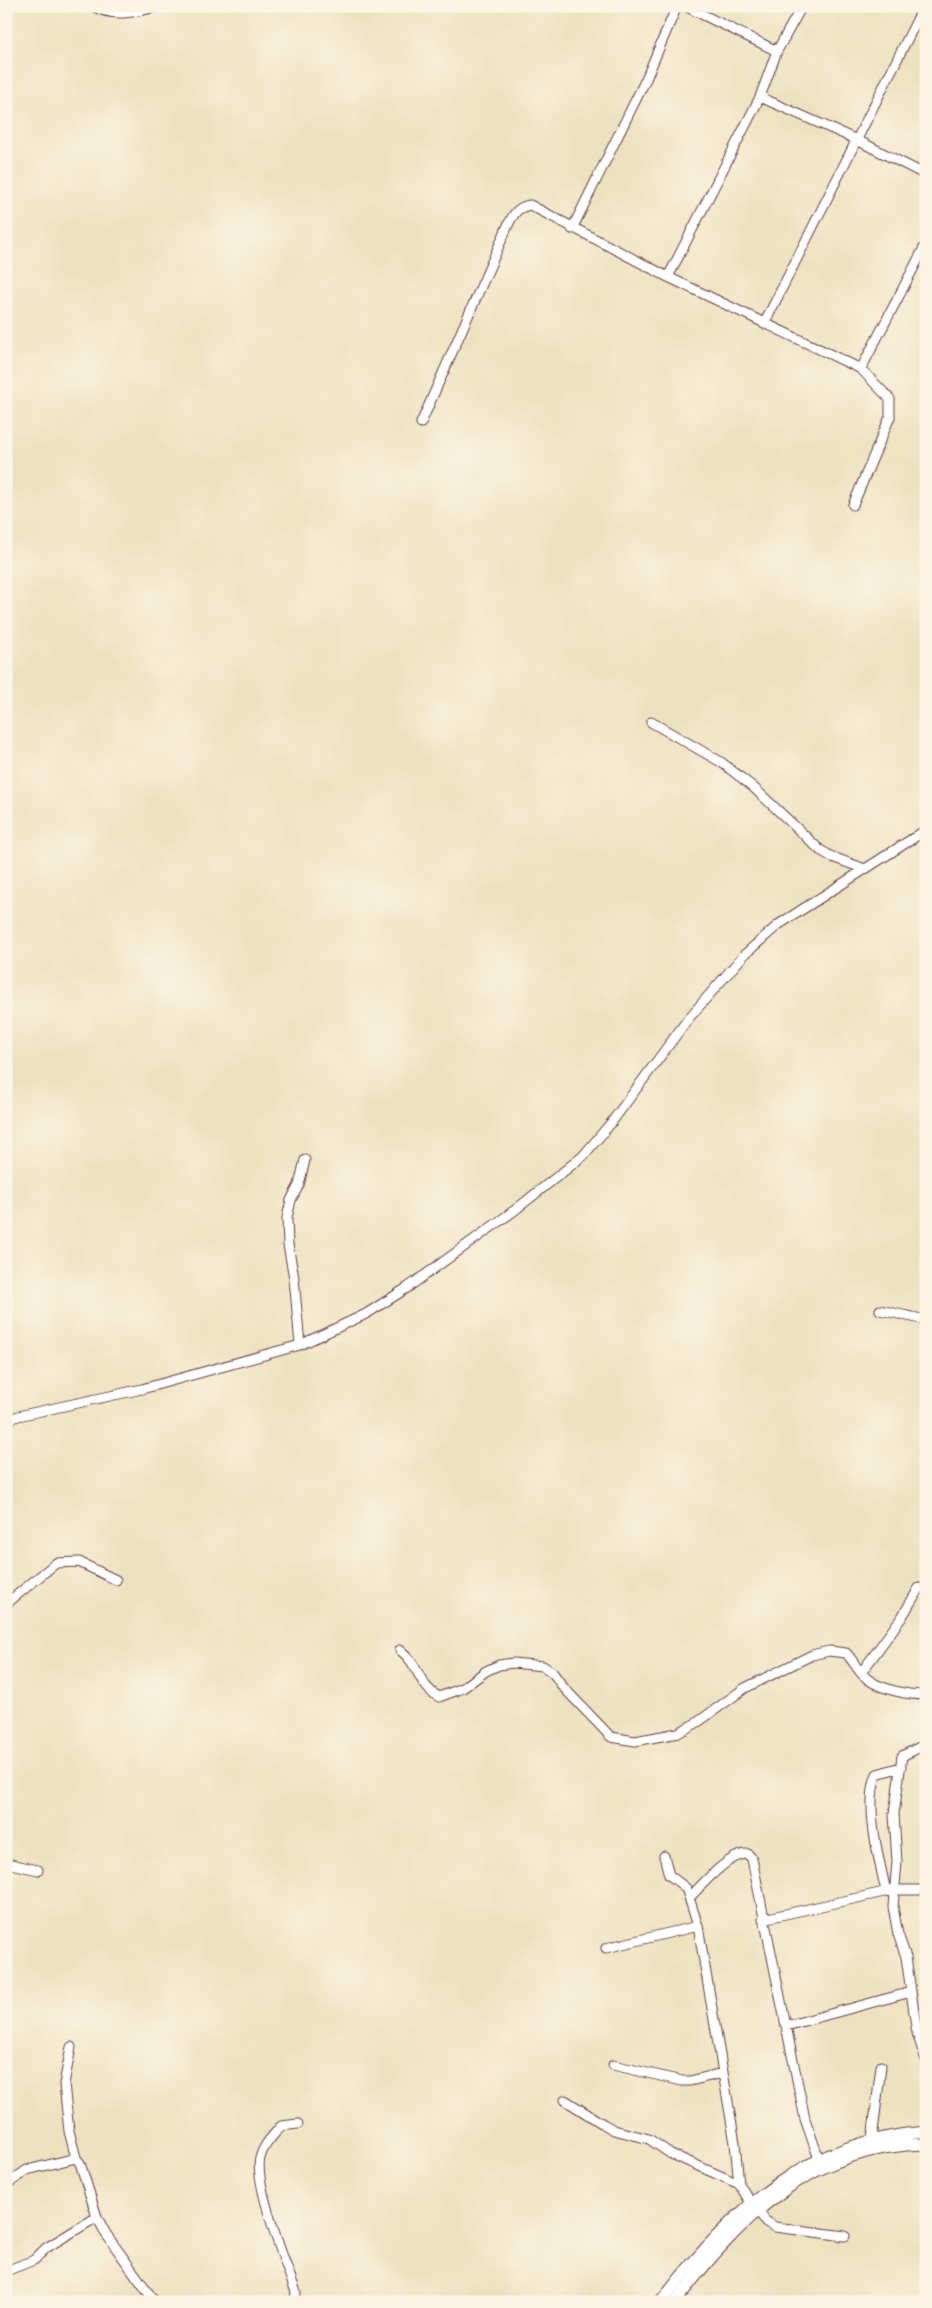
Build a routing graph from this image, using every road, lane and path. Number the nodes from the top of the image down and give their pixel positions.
1 (93, 6) edge
2 (159, 6) edge
3 (678, 6) edge
4 (685, 6) edge
5 (802, 6) edge
6 (924, 6) edge
7 (777, 51) junction
8 (760, 97) junction
9 (857, 140) junction
10 (926, 175) edge
11 (572, 229) junction
12 (926, 244) edge
13 (668, 277) junction
14 (764, 324) junction
15 (861, 369) junction
16 (421, 423) dead end
17 (853, 505) dead end
18 (651, 722) dead end
19 (926, 830) edge
20 (865, 869) junction
21 (305, 1160) dead end
22 (880, 1310) dead end
23 (926, 1320) edge
24 (300, 1344) junction
25 (6, 1421) edge
26 (116, 1580) dead end
27 (920, 1588) dead end
28 (6, 1604) edge
29 (400, 1650) dead end
30 (861, 1674) junction
31 (926, 1695) edge
32 (926, 1744) edge
33 (901, 1767) junction
34 (664, 1856) dead end
35 (6, 1862) edge
36 (38, 1870) dead end
37 (889, 1890) junction
38 (926, 1890) edge
39 (690, 1896) junction
40 (763, 1919) junction
41 (698, 1926) junction
42 (606, 1948) dead end
43 (911, 1992) junction
44 (786, 2026) junction
45 (71, 2048) dead end
46 (926, 2060) edge
47 (613, 2065) dead end
48 (881, 2066) dead end
49 (722, 2073) junction
50 (565, 2100) dead end
51 (298, 2124) dead end
52 (926, 2132) edge
53 (872, 2140) junction
54 (926, 2144) edge
55 (76, 2158) junction
56 (819, 2158) junction
57 (739, 2184) junction
58 (6, 2185) edge
59 (754, 2206) junction
60 (97, 2217) junction
61 (845, 2236) dead end
62 (6, 2271) edge
63 (155, 2302) edge
64 (295, 2302) edge
65 (661, 2302) edge
66 (675, 2302) edge

1 - 2 street
3 - 11 street
4 - 7 street
5 - 7 street
6 - 9 street
7 - 8 street
8 - 9 street
8 - 13 street
9 - 10 street
9 - 14 street
11 - 13 street
11 - 16 street
12 - 15 street
13 - 14 street
14 - 15 street
15 - 17 street
18 - 20 street
19 - 20 street
20 - 24 street
21 - 24 street
22 - 23 street
24 - 25 street
26 - 28 street
27 - 30 street
29 - 30 street
30 - 31 street
32 - 33 street
33 - 37 street
33 - 37 street
34 - 39 street
35 - 36 street
37 - 38 street
37 - 40 street
37 - 43 street
39 - 40 street
39 - 41 street
40 - 44 street
41 - 42 street
41 - 49 street
43 - 44 street
43 - 46 street
44 - 56 street
45 - 55 street
47 - 49 street
48 - 53 street
49 - 57 street
50 - 57 street
51 - 64 street
52 - 53 main road
53 - 56 main road
54 - 59 main road
55 - 58 street
55 - 60 street
56 - 59 main road
57 - 59 street
59 - 61 street
59 - 65 main road
59 - 66 main road
60 - 62 street
60 - 63 street

